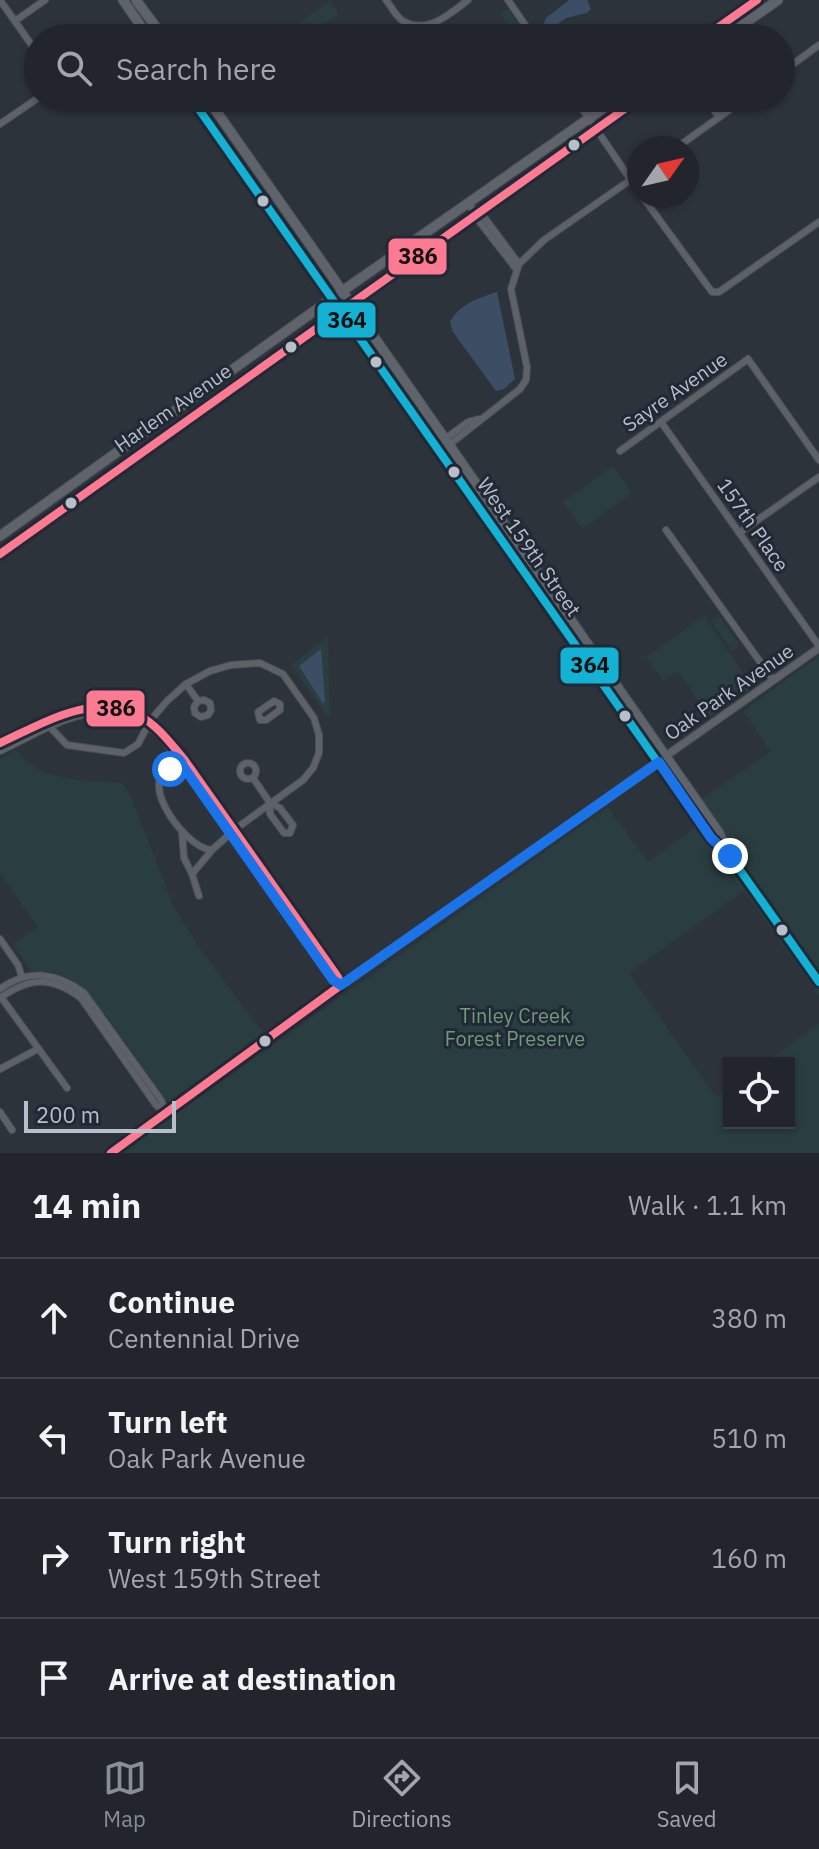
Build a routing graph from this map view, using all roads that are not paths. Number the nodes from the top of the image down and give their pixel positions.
1 (0, 0) edge
2 (45, 0) edge
3 (123, 0) edge
4 (136, 0) edge
5 (386, 0) edge
6 (468, 0) edge
7 (508, 0) edge
8 (757, 0) edge
9 (778, 0) edge
10 (15, 21) junction
11 (139, 24) edge
12 (154, 24) edge
13 (416, 24) edge
14 (430, 24) edge
15 (524, 24) edge
16 (723, 24) edge
17 (744, 24) edge
18 (24, 34) edge
19 (819, 45) edge
20 (795, 63) edge
21 (24, 108) edge
22 (201, 112) edge
23 (217, 112) edge
24 (585, 112) edge
25 (598, 112) edge
26 (620, 112) edge
27 (715, 112) edge
28 (726, 112) edge
29 (719, 117) junction
30 (589, 118) junction
31 (0, 124) edge
32 (596, 129) junction
33 (693, 136) edge
34 (627, 176) edge
35 (627, 182) edge
36 (469, 202) junction
37 (651, 208) edge
38 (478, 214) junction
39 (819, 222) edge
40 (518, 267) junction
41 (343, 291) junction
42 (331, 299) junction
43 (353, 305) junction
44 (341, 313) junction
45 (661, 422) junction
46 (449, 441) junction
47 (438, 449) junction
48 (620, 451) dead end
49 (819, 460) edge
50 (819, 477) edge
51 (666, 530) dead end
52 (739, 533) junction
53 (0, 536) edge
54 (0, 554) edge
55 (819, 647) edge
56 (773, 680) junction
57 (186, 684) junction
58 (296, 692) junction
59 (198, 701) dead end
60 (280, 704) dead end
61 (149, 723) junction
62 (50, 727) junction
63 (0, 743) edge
64 (0, 751) edge
65 (182, 760) junction
66 (662, 760) junction
67 (253, 778) dead end
68 (270, 803) junction
69 (232, 832) junction
70 (182, 833) junction
71 (212, 850) junction
72 (192, 874) junction
73 (199, 896) dead end
74 (0, 939) edge
75 (22, 977) junction
76 (819, 982) edge
77 (341, 985) junction
78 (0, 989) edge
79 (0, 997) edge
80 (92, 1008) junction
81 (38, 1049) junction
82 (0, 1069) edge
83 (67, 1088) dead end
84 (0, 1112) edge
85 (166, 1113) junction
86 (12, 1130) dead end
87 (111, 1153) edge

1 - 10 street
2 - 10 street
3 - 11 main road
4 - 12 main road
5 - 13 street
6 - 14 street
7 - 15 street
8 - 16 main road
9 - 17 main road
10 - 18 street
19 - 20 street
21 - 31 street
22 - 42 main road, West 159th Street
23 - 41 main road, West 159th Street
24 - 30 street
25 - 30 main road, Harlem Avenue
26 - 32 main road, Harlem Avenue
27 - 29 street
28 - 29 street
29 - 33 street
30 - 32 street
30 - 36 main road, Harlem Avenue
32 - 34 street
32 - 38 main road, Harlem Avenue
35 - 40 street
36 - 38 street
36 - 41 main road, Harlem Avenue
37 - 39 street
38 - 40 street
38 - 43 main road, Harlem Avenue
40 - 46 street
41 - 42 main road, Harlem Avenue
41 - 43 main road, West 159th Street
42 - 44 main road, West 159th Street
42 - 53 main road, Harlem Avenue
43 - 44 main road, Harlem Avenue
43 - 46 main road, West 159th Street
44 - 47 main road, West 159th Street
44 - 54 main road, Harlem Avenue
45 - 48 street, Sayre Avenue
45 - 49 street, Sayre Avenue
45 - 52 street, 157th Place
46 - 47 street
46 - 66 main road, West 159th Street
47 - 66 main road, West 159th Street
50 - 52 street
51 - 56 street
52 - 55 street, 157th Place
55 - 56 street, Oak Park Avenue
56 - 66 street, Oak Park Avenue
57 - 58 street
57 - 59 street
57 - 61 street
58 - 60 street
58 - 68 street
61 - 62 street
61 - 62 street
61 - 63 street
61 - 65 street
62 - 64 street
65 - 69 street
65 - 70 street
66 - 76 main road, West 159th Street
66 - 77 street, Oak Park Avenue
67 - 68 street
68 - 68 street
68 - 69 street
69 - 71 street
69 - 77 street
70 - 71 street
70 - 72 street
71 - 72 street
72 - 73 street
74 - 75 street
75 - 78 street
75 - 80 street
77 - 85 street, Oak Park Avenue
79 - 80 street
79 - 81 street
80 - 85 street
81 - 82 street
81 - 83 street
84 - 86 street
85 - 87 street, Oak Park Avenue

